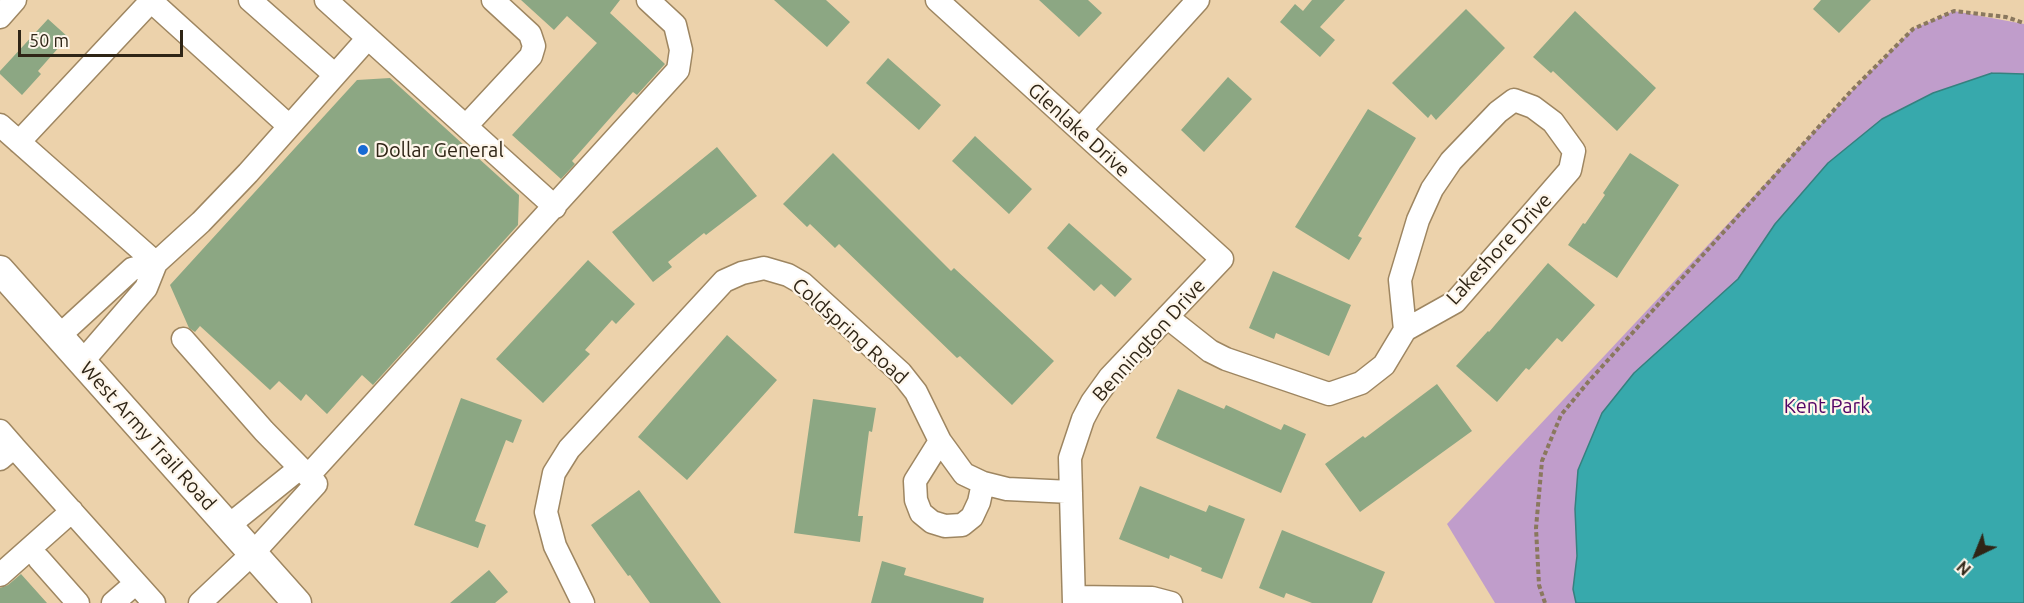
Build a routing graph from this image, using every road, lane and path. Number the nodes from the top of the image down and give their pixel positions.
1 (15, 0) edge
2 (250, 0) edge
3 (326, 0) edge
4 (493, 0) edge
5 (648, 0) edge
6 (937, 0) edge
7 (1198, 0) edge
8 (151, 1) edge
9 (0, 17) edge
10 (2024, 23) edge
11 (368, 38) junction
12 (335, 75) junction
13 (0, 124) edge
14 (289, 126) junction
15 (466, 126) junction
16 (1080, 130) junction
17 (19, 142) junction
18 (555, 207) junction
19 (1222, 259) joint
20 (156, 263) junction
21 (0, 270) edge
22 (1167, 317) junction
23 (1405, 330) junction
24 (60, 336) junction
25 (183, 339) dead end
26 (82, 362) junction
27 (940, 441) junction
28 (5, 446) edge
29 (308, 476) junction
30 (983, 483) junction
31 (1071, 492) junction
32 (72, 511) junction
33 (228, 526) junction
34 (253, 553) junction
35 (39, 559) dead end
36 (0, 575) edge
37 (136, 583) junction
38 (1074, 600) edge
39 (78, 603) edge
40 (113, 603) edge
41 (154, 603) edge
42 (200, 603) edge
43 (297, 603) edge
44 (583, 603) edge
45 (1171, 603) edge
46 (1545, 603) edge

1 - 9 street
2 - 12 street
3 - 11 street
4 - 15 street
5 - 18 street
6 - 16 street, Glenlake Drive
7 - 16 street
8 - 14 street
8 - 17 street
10 - 46 path
11 - 12 street
11 - 15 street
12 - 14 street
13 - 17 street
14 - 20 street
15 - 18 street
16 - 19 street, Glenlake Drive
17 - 20 street
18 - 29 street
19 - 22 street, Bennington Drive
20 - 24 street
20 - 26 street
21 - 24 main road, West Army Trail Road
22 - 23 street
22 - 31 street, Bennington Drive
23 - 23 street, Lakeshore Drive
24 - 26 main road, West Army Trail Road
25 - 29 street
26 - 33 main road, West Army Trail Road
27 - 30 street, Coldspring Road
27 - 30 street
27 - 44 street, Coldspring Road
28 - 32 street
29 - 33 street
29 - 34 street
30 - 31 street, Coldspring Road
31 - 38 street, Bennington Drive
32 - 36 street
32 - 37 street
33 - 34 main road, West Army Trail Road
34 - 42 street
34 - 43 main road, West Army Trail Road
35 - 39 street
37 - 40 street
37 - 41 street
38 - 45 street

